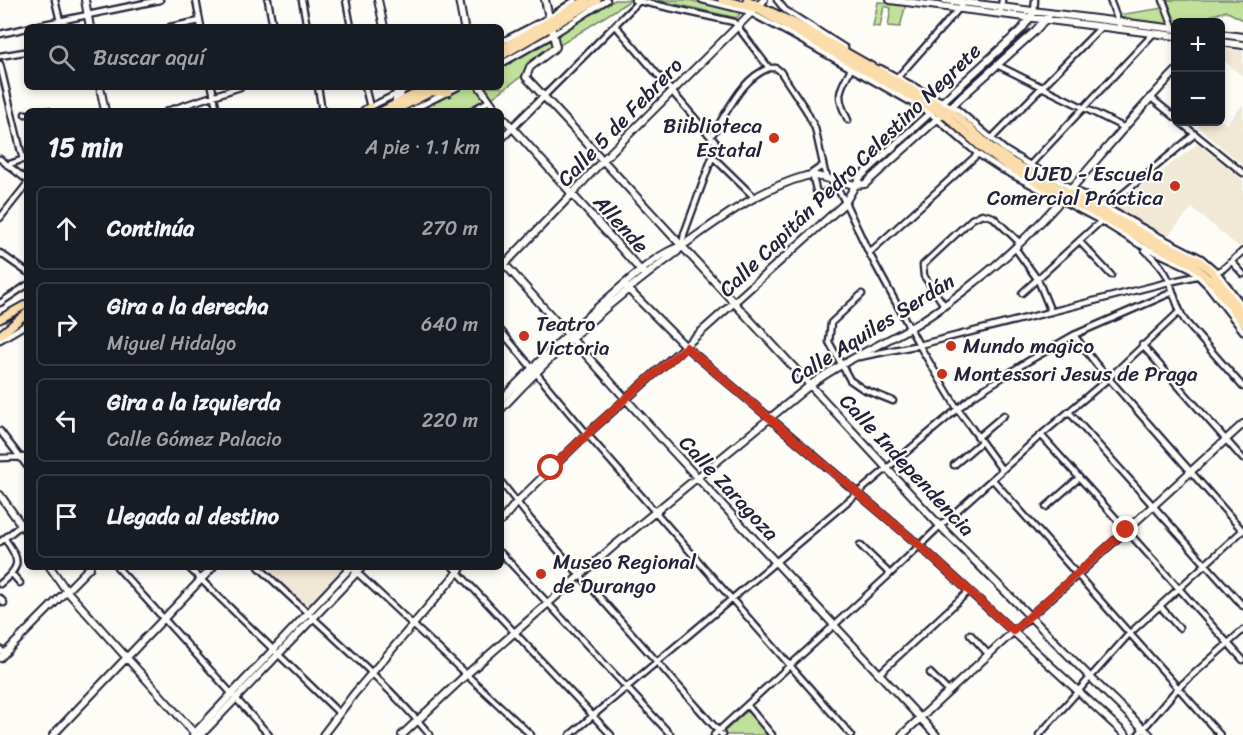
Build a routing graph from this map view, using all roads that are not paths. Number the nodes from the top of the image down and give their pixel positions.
1 (55, 0) edge
2 (85, 0) edge
3 (160, 0) edge
4 (196, 0) edge
5 (268, 0) edge
6 (303, 0) edge
7 (346, 0) edge
8 (380, 0) edge
9 (459, 0) edge
10 (545, 0) edge
11 (575, 0) edge
12 (586, 0) edge
13 (597, 0) edge
14 (607, 0) edge
15 (702, 0) edge
16 (722, 0) edge
17 (777, 0) edge
18 (890, 0) edge
19 (898, 0) edge
20 (945, 0) edge
21 (1035, 0) edge
22 (1110, 0) edge
23 (1164, 0) edge
24 (637, 1) edge
25 (755, 3) edge
26 (951, 3) edge
27 (961, 5) junction
28 (1001, 7) edge
29 (87, 15) junction
30 (1034, 16) junction
31 (1048, 17) junction
32 (799, 19) junction
33 (1171, 20) edge
34 (60, 21) junction
35 (200, 21) junction
36 (44, 24) edge
37 (89, 24) edge
38 (185, 24) edge
39 (200, 24) edge
40 (272, 24) edge
41 (307, 24) edge
42 (350, 24) edge
43 (385, 24) edge
44 (463, 24) edge
45 (552, 25) junction
46 (785, 25) junction
47 (615, 26) junction
48 (738, 26) junction
49 (1102, 26) junction
50 (1120, 26) junction
51 (24, 28) edge
52 (1022, 29) junction
53 (805, 30) junction
54 (1036, 30) junction
55 (1171, 32) edge
56 (0, 33) edge
57 (1154, 33) junction
58 (1171, 33) edge
59 (792, 35) junction
60 (1225, 35) edge
61 (1243, 37) edge
62 (504, 41) edge
63 (1225, 43) edge
64 (1243, 45) edge
65 (504, 48) edge
66 (24, 52) dead end
67 (504, 54) edge
68 (0, 56) edge
69 (504, 62) edge
70 (0, 64) edge
71 (997, 65) junction
72 (768, 68) junction
73 (851, 69) junction
74 (1175, 72) edge
75 (898, 77) junction
76 (1042, 88) junction
77 (101, 90) edge
78 (213, 90) edge
79 (230, 90) edge
80 (318, 90) edge
81 (365, 90) edge
82 (426, 90) edge
83 (435, 90) edge
84 (452, 90) edge
85 (482, 90) edge
86 (448, 92) junction
87 (671, 92) junction
88 (214, 95) junction
89 (544, 96) junction
90 (1150, 97) junction
91 (398, 100) edge
92 (489, 101) junction
93 (936, 107) junction
94 (104, 108) edge
95 (176, 108) edge
96 (216, 108) edge
97 (322, 108) edge
98 (365, 108) edge
99 (372, 108) edge
100 (416, 108) edge
101 (476, 108) edge
102 (495, 108) edge
103 (1084, 109) junction
104 (944, 112) junction
105 (1171, 114) edge
106 (504, 119) edge
107 (848, 120) dead end
108 (1185, 126) edge
109 (1123, 127) junction
110 (512, 128) junction
111 (1195, 134) junction
112 (504, 136) edge
113 (711, 136) junction
114 (991, 139) junction
115 (1005, 150) junction
116 (978, 154) junction
117 (24, 155) edge
118 (713, 157) junction
119 (0, 159) edge
120 (24, 159) edge
121 (603, 160) junction
122 (1011, 162) junction
123 (7, 165) junction
124 (1030, 165) junction
125 (822, 166) junction
126 (1243, 173) edge
127 (812, 175) junction
128 (24, 179) edge
129 (830, 181) junction
130 (859, 185) junction
131 (24, 186) edge
132 (835, 187) junction
133 (572, 194) junction
134 (1066, 194) junction
135 (754, 197) junction
136 (1091, 198) junction
137 (845, 203) junction
138 (1107, 207) junction
139 (1098, 209) junction
140 (0, 218) edge
141 (1101, 221) junction
142 (1080, 242) junction
143 (1017, 245) junction
144 (1140, 245) junction
145 (682, 246) junction
146 (1182, 248) junction
147 (1243, 251) edge
148 (0, 253) edge
149 (869, 253) junction
150 (1192, 257) junction
151 (504, 262) edge
152 (1232, 262) junction
153 (504, 266) edge
154 (24, 270) edge
155 (642, 273) junction
156 (1208, 274) junction
157 (1243, 274) edge
158 (1111, 275) dead end
159 (1038, 280) junction
160 (1169, 282) junction
161 (24, 287) edge
162 (626, 287) junction
163 (1173, 292) junction
164 (1022, 293) dead end
165 (862, 294) dead end
166 (0, 303) edge
167 (734, 304) junction
168 (944, 305) junction
169 (24, 306) edge
170 (1243, 306) edge
171 (1051, 312) junction
172 (1179, 312) junction
173 (1243, 314) edge
174 (0, 319) edge
175 (23, 319) edge
176 (1243, 323) edge
177 (24, 326) edge
178 (910, 328) junction
179 (0, 329) edge
180 (1243, 331) edge
181 (0, 335) edge
182 (504, 335) edge
183 (1074, 335) junction
184 (570, 336) junction
185 (0, 340) edge
186 (919, 345) junction
187 (1142, 345) junction
188 (686, 347) junction
189 (850, 359) junction
190 (842, 363) junction
191 (533, 370) junction
192 (1109, 378) junction
193 (809, 386) junction
194 (1243, 387) edge
195 (504, 397) edge
196 (625, 399) junction
197 (893, 401) dead end
198 (504, 405) edge
199 (957, 408) junction
200 (1069, 412) junction
201 (1004, 415) dead end
202 (768, 418) junction
203 (1243, 424) edge
204 (0, 431) edge
205 (587, 434) junction
206 (1041, 435) junction
207 (980, 439) junction
208 (1226, 439) junction
209 (0, 458) edge
210 (21, 458) junction
211 (24, 458) edge
212 (1243, 459) edge
213 (24, 462) edge
214 (954, 465) dead end
215 (886, 468) junction
216 (1002, 470) junction
217 (1190, 471) junction
218 (697, 477) junction
219 (1079, 478) junction
220 (993, 480) junction
221 (504, 486) edge
222 (857, 492) junction
223 (0, 495) edge
224 (516, 503) junction
225 (1154, 506) junction
226 (1046, 507) dead end
227 (655, 512) junction
228 (504, 517) edge
229 (21, 525) junction
230 (940, 526) junction
231 (24, 529) edge
232 (1126, 530) junction
233 (1243, 531) edge
234 (2, 540) edge
235 (860, 545) dead end
236 (920, 546) junction
237 (504, 556) edge
238 (775, 561) junction
239 (1206, 565) junction
240 (52, 570) edge
241 (87, 570) edge
242 (120, 570) edge
243 (191, 570) edge
244 (210, 570) edge
245 (262, 570) edge
246 (356, 570) edge
247 (358, 570) edge
248 (457, 570) edge
249 (459, 570) edge
250 (12, 574) junction
251 (581, 574) junction
252 (890, 574) junction
253 (1077, 575) junction
254 (201, 579) junction
255 (20, 583) dead end
256 (0, 584) edge
257 (1179, 589) junction
258 (66, 590) junction
259 (969, 591) junction
260 (0, 598) edge
261 (731, 599) junction
262 (4, 603) dead end
263 (549, 603) junction
264 (1160, 606) junction
265 (1243, 606) edge
266 (310, 616) junction
267 (1030, 616) junction
268 (164, 619) junction
269 (413, 624) junction
270 (834, 624) junction
271 (1179, 628) dead end
272 (1243, 630) edge
273 (1013, 631) junction
274 (515, 633) junction
275 (970, 634) dead end
276 (1129, 634) junction
277 (1228, 643) junction
278 (276, 652) junction
279 (1, 654) edge
280 (989, 655) junction
281 (126, 658) junction
282 (1243, 660) edge
283 (656, 662) junction
284 (789, 666) junction
285 (372, 673) junction
286 (880, 673) junction
287 (930, 673) dead end
288 (467, 674) junction
289 (1090, 677) junction
290 (627, 688) junction
291 (1178, 688) junction
292 (1077, 691) junction
293 (949, 692) junction
294 (233, 697) junction
295 (747, 705) junction
296 (339, 713) junction
297 (594, 716) junction
298 (921, 718) junction
299 (417, 719) junction
300 (1144, 728) junction
301 (718, 734) edge
302 (53, 735) edge
303 (196, 735) edge
304 (269, 735) edge
305 (323, 735) edge
306 (402, 735) edge
307 (430, 735) edge
308 (531, 735) edge
309 (570, 735) edge
310 (611, 735) edge
311 (671, 735) edge
312 (772, 735) edge
313 (851, 735) edge
314 (902, 735) edge
315 (936, 735) edge
316 (1039, 735) edge
317 (1126, 735) edge
318 (1138, 735) edge
319 (1150, 735) edge
320 (1220, 735) edge

1 - 34 street
2 - 29 street
3 - 29 street
4 - 35 street
5 - 40 street
6 - 41 street
7 - 42 street
8 - 43 street
9 - 44 street
10 - 45 street
11 - 45 street
12 - 45 main road
13 - 45 main road
14 - 45 street
15 - 25 street
16 - 25 main road
17 - 32 street
18 - 19 street
19 - 26 street
20 - 26 street
21 - 30 street
22 - 50 street
23 - 33 street
24 - 47 street
24 - 48 street
25 - 46 main road
25 - 48 street, Calle 5 de Febrero
25 - 53 main road
25 - 59 street
26 - 27 street
27 - 28 street
27 - 75 street
28 - 30 street
29 - 34 street
29 - 37 street
30 - 31 street
30 - 52 street, Calle Capitán Pedro Celestino Negrete
30 - 54 street
31 - 49 street
31 - 50 street
31 - 54 street, Calle Capitán Pedro Celestino Negrete
32 - 53 main road
32 - 75 street
34 - 36 street
35 - 38 street
35 - 39 street
45 - 62 street
45 - 65 main road
45 - 67 main road
45 - 69 street
45 - 89 street, Calle Independencia
46 - 59 main road
46 - 93 main road
47 - 87 street
47 - 89 street
48 - 72 street
48 - 87 street, Calle 5 de Febrero
49 - 50 street
49 - 76 street
50 - 55 street
50 - 57 street
51 - 56 street
52 - 54 street
52 - 93 street, Calle Capitán Pedro Celestino Negrete
53 - 93 main road
54 - 71 street, Calle Capitán Pedro Celestino Negrete
57 - 58 street
57 - 103 street
59 - 73 street
60 - 61 street
63 - 64 street
66 - 68 street
70 - 117 street
71 - 76 street
71 - 104 street, Calle Capitán Pedro Celestino Negrete
72 - 113 street
72 - 125 street
73 - 93 street
73 - 107 street
74 - 90 street, Calle Aquiles Serdán
75 - 93 street
76 - 103 street
76 - 114 street
77 - 94 street
78 - 88 street
79 - 88 street
80 - 97 street
81 - 98 street
82 - 91 main road
83 - 86 main road
84 - 86 street
85 - 92 street
86 - 100 street
87 - 113 street
87 - 121 street, Calle 5 de Febrero
88 - 95 street
88 - 96 street
89 - 110 street
89 - 121 street, Calle Independencia
90 - 105 street
90 - 109 street, Calle Aquiles Serdán
91 - 99 street
92 - 101 street
92 - 102 street
93 - 104 main road
93 - 104 street
93 - 130 street, Calle Capitán Pedro Celestino Negrete
103 - 109 street
103 - 124 street
104 - 114 street
104 - 116 street
104 - 122 main road
104 - 130 street, Calle Capitán Pedro Celestino Negrete
104 - 134 main road
106 - 110 street, Allende
108 - 111 street
109 - 134 street, Calle Aquiles Serdán
110 - 112 street
110 - 133 street, Allende
111 - 126 street
111 - 138 street
113 - 118 street
114 - 115 street
115 - 122 main road
115 - 124 street
116 - 134 street
116 - 149 street
118 - 135 street
118 - 145 street
119 - 123 street
120 - 123 street
121 - 133 street, Calle 5 de Febrero
121 - 145 street, Calle Independencia
122 - 134 main road
123 - 128 street
124 - 134 street
125 - 127 street
125 - 129 street
127 - 129 street
127 - 132 street
127 - 135 street
129 - 130 street
129 - 132 street
130 - 137 street, Calle Capitán Pedro Celestino Negrete
131 - 140 street
132 - 137 street
133 - 151 street, Calle 5 de Febrero
133 - 155 street, Allende
134 - 136 street
134 - 139 main road
134 - 141 street
134 - 143 street, Calle Aquiles Serdán
134 - 156 main road
135 - 145 street
136 - 138 street
136 - 139 main road
137 - 149 street
137 - 167 street, Calle Capitán Pedro Celestino Negrete
138 - 146 street
139 - 150 main road
141 - 142 street
141 - 144 street
142 - 158 street
142 - 159 street
143 - 159 street
143 - 168 street, Calle Aquiles Serdán
143 - 168 street
144 - 156 street
144 - 160 street
145 - 155 street
145 - 167 street, Calle Independencia
146 - 150 main road
146 - 156 street
147 - 152 street
148 - 154 street
149 - 178 street
150 - 156 main road
152 - 156 street
152 - 157 street
153 - 184 street, Calle Zaragoza
155 - 162 street
156 - 160 street
156 - 170 street
156 - 173 main road
156 - 176 main road
156 - 180 street
159 - 164 street
159 - 171 street
160 - 163 street
160 - 171 street
161 - 166 street
162 - 184 street
162 - 188 street
163 - 172 street
163 - 183 street
165 - 190 street
167 - 188 street, Calle Capitán Pedro Celestino Negrete
167 - 193 street, Calle Independencia
168 - 178 street, Calle Aquiles Serdán
169 - 174 main road
171 - 186 street
172 - 187 street
172 - 194 street
175 - 179 main road
175 - 181 main road
177 - 185 street
178 - 186 street
178 - 189 street, Calle Aquiles Serdán
182 - 191 street
183 - 192 street
183 - 199 street
184 - 191 street
184 - 196 street, Calle Zaragoza
186 - 189 street
186 - 199 street
187 - 192 street
187 - 208 street
188 - 196 street, Calle Capitán Pedro Celestino Negrete
188 - 202 street
189 - 190 street, Calle Aquiles Serdán
190 - 193 street, Calle Aquiles Serdán
190 - 197 street
191 - 195 street
191 - 198 street
191 - 205 street
192 - 200 street
192 - 217 street
193 - 202 street, Calle Aquiles Serdán
193 - 215 street, Calle Independencia
196 - 205 street, Calle Capitán Pedro Celestino Negrete
196 - 218 street, Calle Zaragoza
199 - 207 street
199 - 215 street
200 - 206 street
200 - 225 street
201 - 207 street
202 - 218 street, Calle Aquiles Serdán
202 - 222 street
203 - 208 street
204 - 210 street
205 - 224 street, Calle Capitán Pedro Celestino Negrete
205 - 227 street
206 - 216 street
206 - 219 street
207 - 214 street
207 - 216 street
208 - 212 street
208 - 217 street
209 - 210 street
210 - 211 street
210 - 213 street
215 - 222 street
215 - 230 street, Calle Independencia
216 - 220 street
217 - 225 street
217 - 233 street
218 - 227 street, Calle Aquiles Serdán
218 - 238 street, Calle Zaragoza
219 - 226 street
219 - 232 street
220 - 230 street
220 - 253 street
221 - 224 street
222 - 236 street
222 - 238 street
223 - 229 street
224 - 228 street, Calle Capitán Pedro Celestino Negrete
224 - 251 street
225 - 232 street
225 - 239 street
227 - 251 street, Calle Aquiles Serdán
227 - 261 street
229 - 231 street
229 - 234 street
230 - 236 street
230 - 267 street, Calle Independencia
232 - 253 street
232 - 257 street
233 - 239 street
234 - 250 street
235 - 252 street
236 - 252 street
236 - 259 street
237 - 263 street
238 - 261 street
238 - 270 street, Calle Zaragoza
239 - 257 street
239 - 265 street
240 - 258 street
241 - 258 street
242 - 268 street
243 - 254 street
244 - 254 street
245 - 266 street
246 - 266 street
247 - 269 street
248 - 269 street
249 - 274 street
250 - 255 street
250 - 256 street
251 - 263 street, Calle Aquiles Serdán
251 - 283 street
252 - 270 street
253 - 267 street
253 - 276 street
254 - 268 street
254 - 278 street
257 - 264 street
257 - 277 street
258 - 279 street
258 - 281 street
259 - 273 street
259 - 286 street
260 - 262 street
261 - 283 street
261 - 284 street
263 - 274 street, Calle Aquiles Serdán
263 - 290 street
264 - 271 street
264 - 276 street
266 - 278 street
266 - 285 street
267 - 273 street
267 - 289 street, Calle Independencia
268 - 281 street
268 - 294 street
269 - 285 street
269 - 288 street
270 - 284 street
270 - 286 street, Calle Zaragoza
272 - 277 street
273 - 280 street
273 - 292 street
274 - 288 street, Calle Aquiles Serdán
274 - 297 street
275 - 280 street
276 - 289 street
276 - 291 street
277 - 282 street
277 - 291 street
278 - 294 street
278 - 296 street
280 - 293 street
281 - 302 street
281 - 303 street
283 - 290 street
283 - 301 street
284 - 295 street
284 - 313 street
285 - 296 street
285 - 299 street
286 - 298 street, Calle Zaragoza
287 - 293 street
288 - 299 street, Calle Aquiles Serdán
288 - 308 street
289 - 292 street
289 - 300 street, Calle Independencia
290 - 297 street
290 - 311 street
291 - 300 street
291 - 320 street
292 - 316 street
292 - 317 street
293 - 298 street
294 - 303 street
294 - 304 street
295 - 301 street
295 - 312 street
296 - 305 street
297 - 309 street
297 - 310 street
298 - 314 street
298 - 315 street, Calle Zaragoza
299 - 306 street, Calle Aquiles Serdán
299 - 307 street
300 - 318 street
300 - 319 street, Calle Independencia

